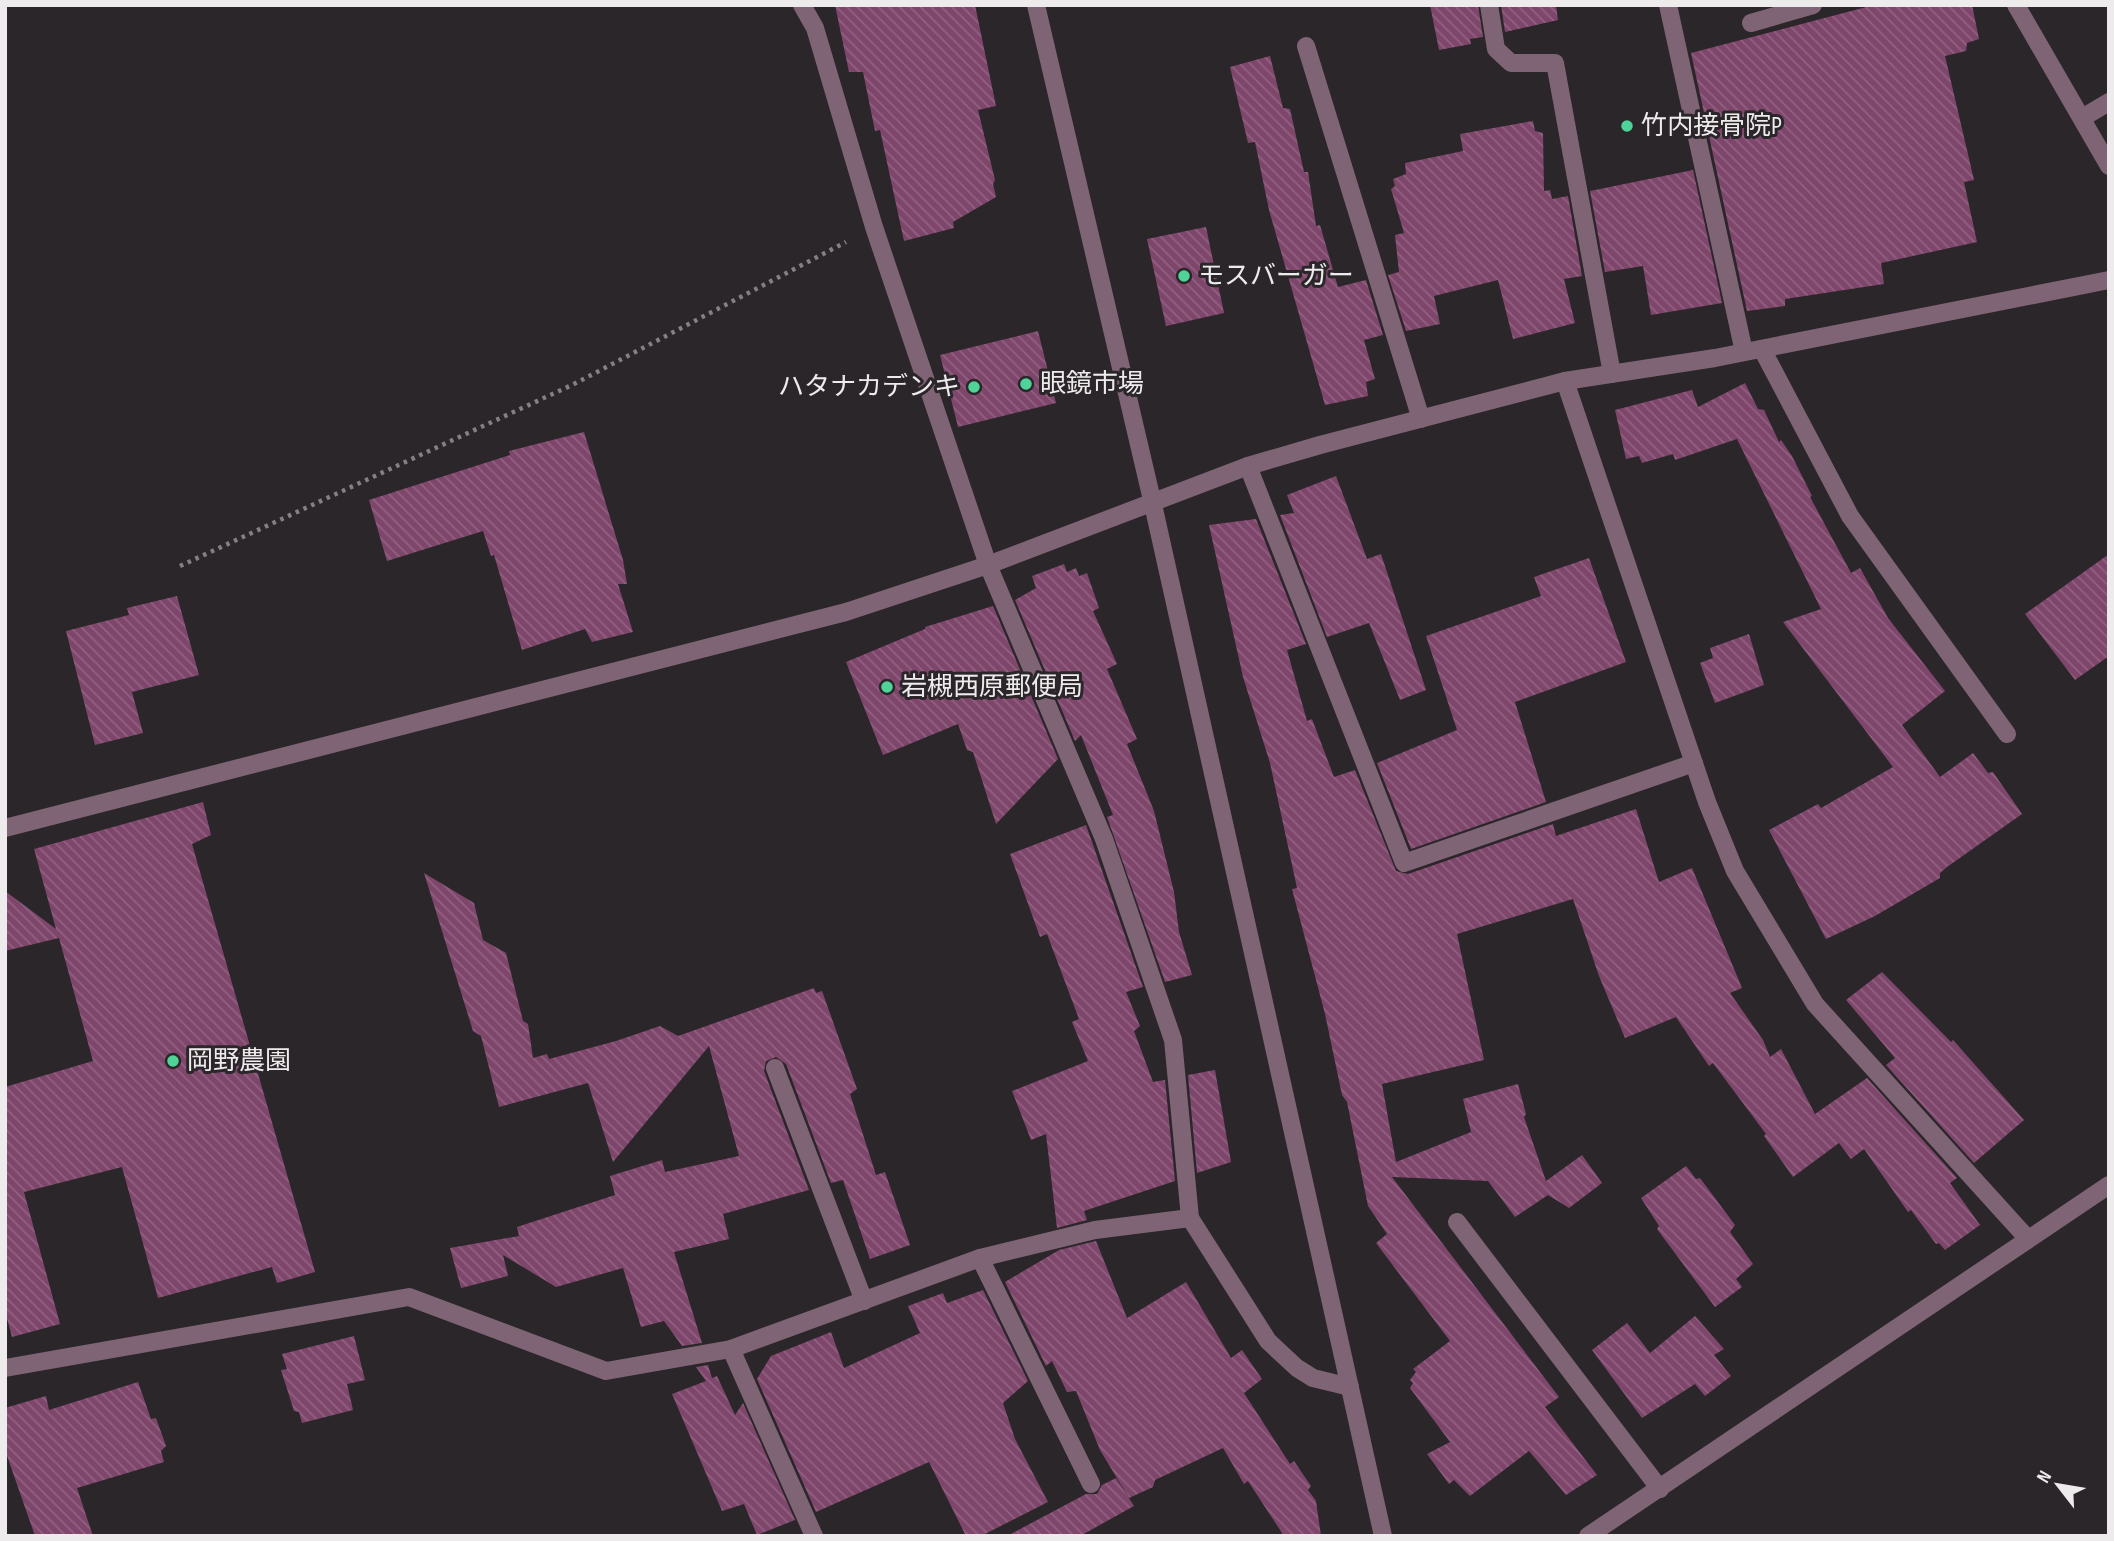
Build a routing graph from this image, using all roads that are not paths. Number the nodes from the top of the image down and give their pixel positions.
1 (802, 5) edge
2 (1036, 5) edge
3 (1489, 5) edge
4 (1668, 5) edge
5 (1813, 5) edge
6 (2017, 6) edge
7 (1751, 23) dead end
8 (1307, 46) dead end
9 (2109, 102) edge
10 (2082, 118) junction
11 (2109, 166) edge
12 (2109, 280) edge
13 (1753, 351) junction
14 (1612, 374) junction
15 (1565, 381) junction
16 (1421, 419) junction
17 (1248, 466) junction
18 (1152, 500) junction
19 (988, 565) junction
20 (2007, 734) dead end
21 (1694, 763) junction
22 (5, 828) edge
23 (775, 1068) dead end
24 (2109, 1185) edge
25 (1190, 1218) junction
26 (1457, 1222) dead end
27 (2028, 1239) junction
28 (980, 1258) junction
29 (864, 1301) junction
30 (731, 1349) junction
31 (5, 1368) edge
32 (1350, 1387) junction
33 (1091, 1484) dead end
34 (1660, 1489) junction
35 (814, 1536) edge
36 (1383, 1536) edge
37 (1588, 1536) edge

1 - 19 street
2 - 18 street
3 - 14 street
4 - 13 street
5 - 7 street
6 - 10 street
8 - 16 street
9 - 10 street
10 - 11 street
12 - 13 street
13 - 14 street
13 - 20 street
14 - 15 street
15 - 16 street
15 - 21 street
16 - 17 street
17 - 18 street
17 - 21 street
18 - 19 street
18 - 32 street
19 - 22 street
19 - 25 street
21 - 27 street
23 - 29 street
24 - 27 street
25 - 28 street
25 - 32 street
26 - 34 street
27 - 34 street
28 - 29 street
28 - 33 street
29 - 30 street
30 - 31 street
30 - 35 street
32 - 36 street
34 - 37 street

